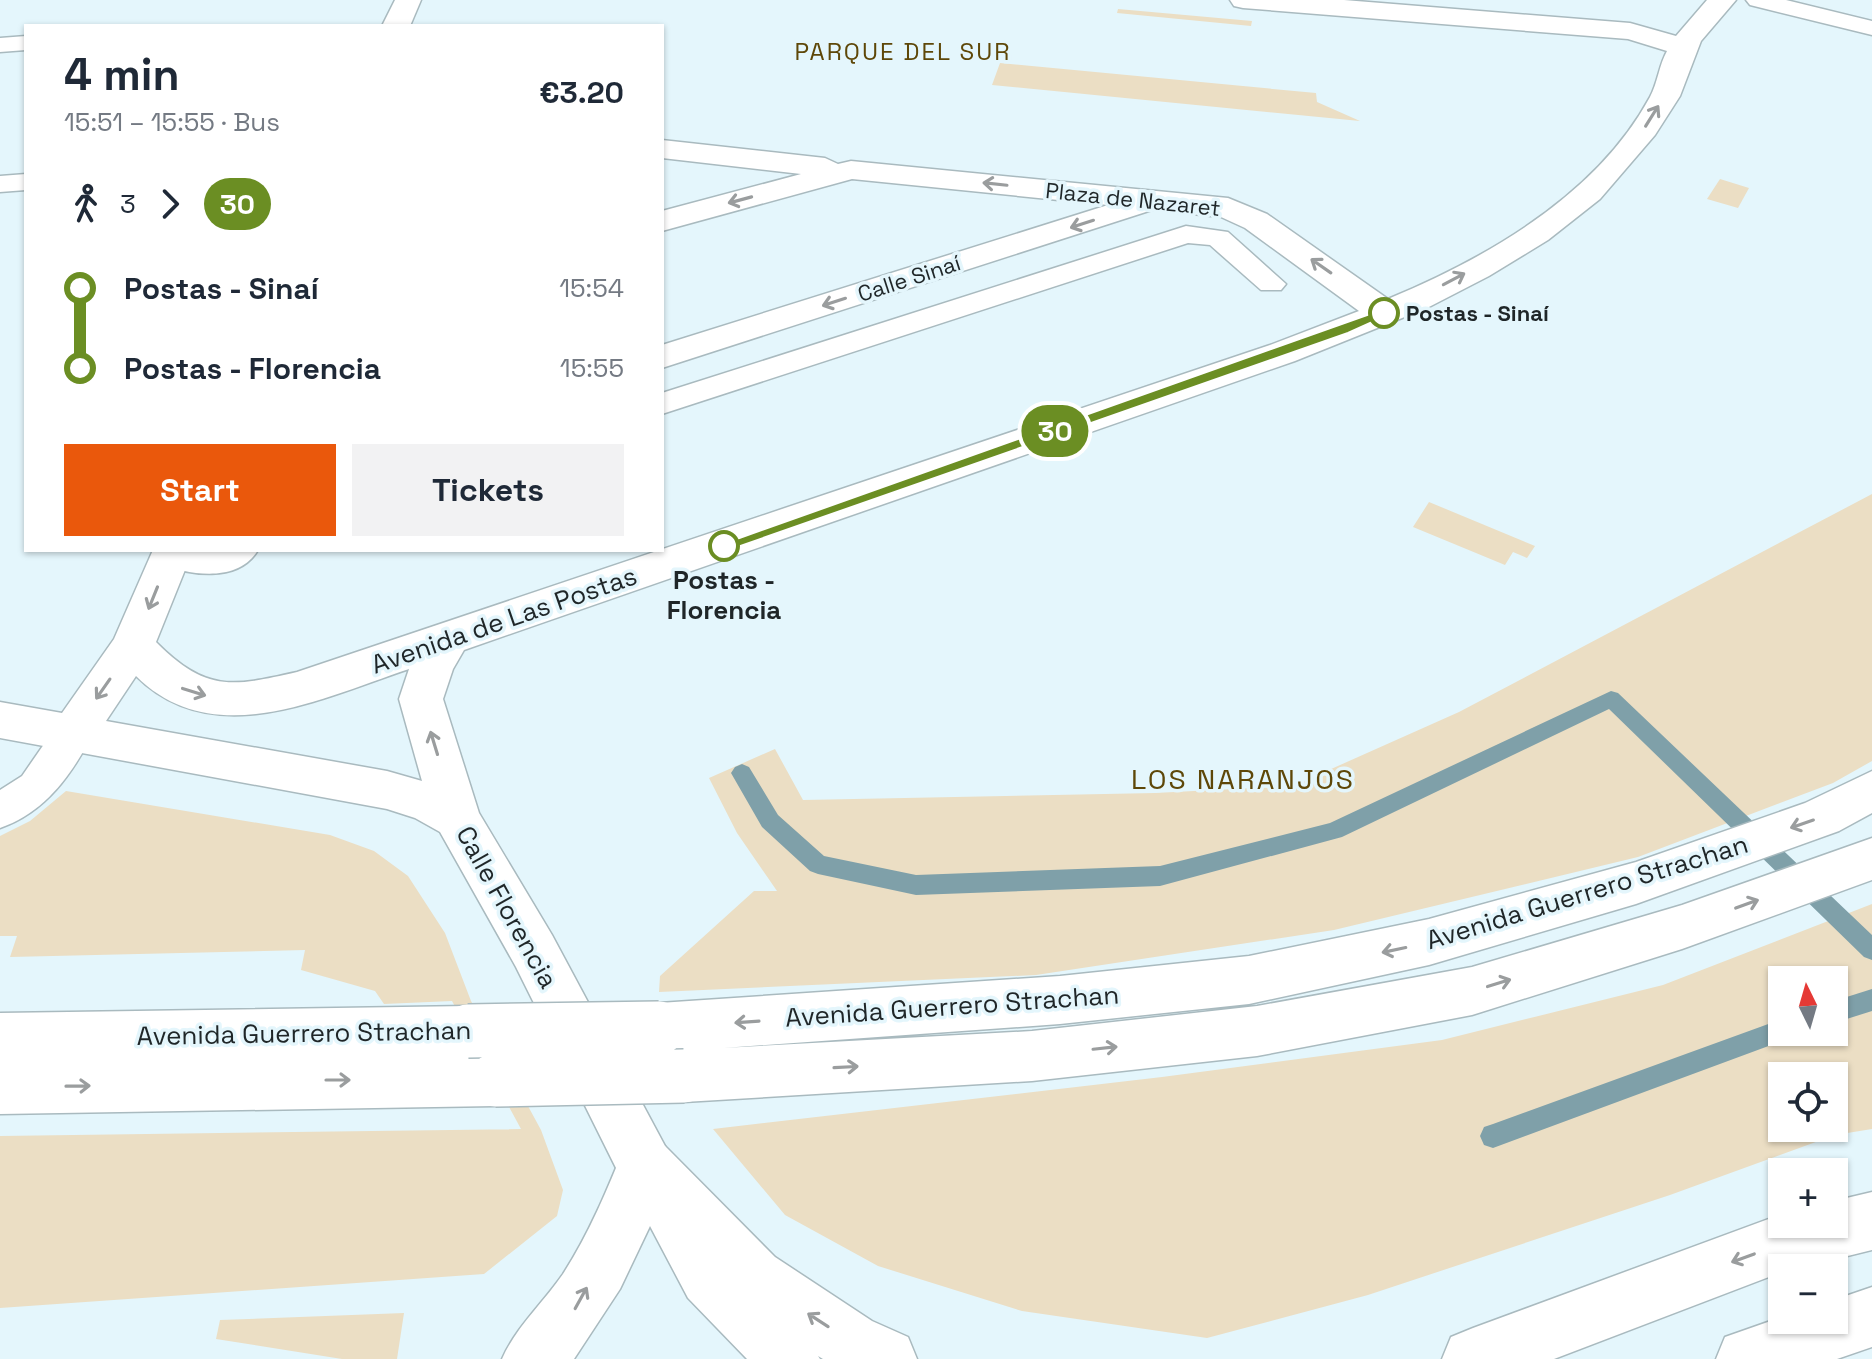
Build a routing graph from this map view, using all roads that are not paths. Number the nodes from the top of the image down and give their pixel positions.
1 (408, 0) edge
2 (1243, 0) edge
3 (1723, 0) edge
4 (1758, 0) edge
5 (1460, 9) edge
6 (397, 24) edge
7 (1872, 28) edge
8 (24, 43) edge
9 (0, 45) edge
10 (1681, 52) junction
11 (664, 149) edge
12 (851, 170) junction
13 (24, 182) edge
14 (0, 184) edge
15 (1156, 200) junction
16 (664, 220) edge
17 (1271, 284) dead end
18 (1384, 313) junction
19 (664, 356) edge
20 (664, 403) edge
21 (172, 552) edge
22 (236, 552) edge
23 (448, 640) junction
24 (133, 646) junction
25 (0, 720) edge
26 (74, 732) junction
27 (1872, 790) edge
28 (0, 811) edge
29 (457, 818) junction
30 (1872, 859) edge
31 (0, 1038) edge
32 (0, 1088) edge
33 (645, 1166) junction
34 (1872, 1221) edge
35 (1872, 1317) edge
36 (533, 1359) edge
37 (789, 1359) edge
38 (886, 1359) edge
39 (1473, 1359) edge
40 (1747, 1359) edge

1 - 6 street
2 - 5 street
3 - 10 street, Avenida de Las Postas
4 - 7 lane
5 - 10 street
8 - 9 lane
18 -> 10 street, Avenida de Las Postas
11 - 12 street, Plaza de Nazaret
15 -> 12 street, Plaza de Nazaret
12 -> 16 street, Plaza de Nazaret
13 - 14 lane
18 -> 15 street, Plaza de Nazaret
15 -> 19 street, Calle Sinaí
17 - 20 lane
18 - 23 street, Avenida de Las Postas
21 - 22 lane
21 -> 24 street
24 -> 23 street, Avenida de Las Postas
29 -> 23 street, Calle Florencia
24 -> 26 street
25 - 26 street
26 - 28 lane
26 - 29 street
27 -> 31 street, Avenida Guerrero Strachan, bridge
29 - 33 street, Calle Florencia
32 -> 30 street, Avenida Guerrero Strachan, bridge
36 -> 33 street
33 - 37 street
38 -> 33 street
34 -> 39 street
35 - 40 street

